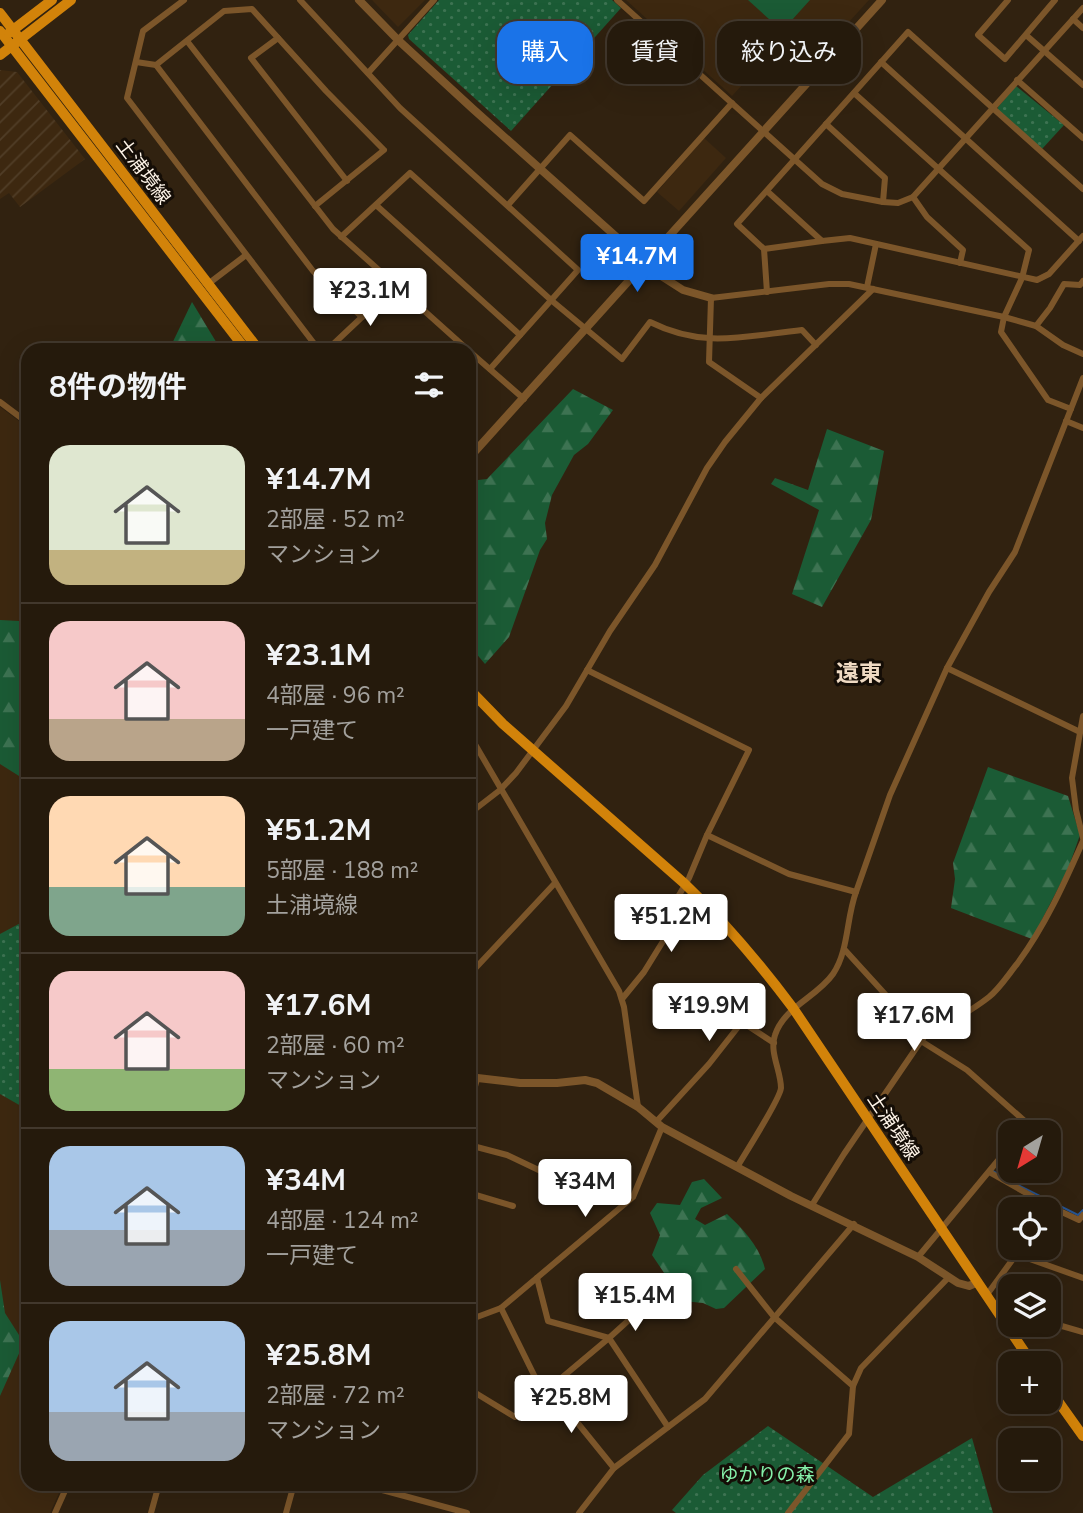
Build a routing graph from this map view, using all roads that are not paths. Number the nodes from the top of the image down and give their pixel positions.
1 (52, 0) edge
2 (71, 0) edge
3 (184, 0) edge
4 (300, 0) edge
5 (359, 0) edge
6 (434, 0) edge
7 (617, 0) edge
8 (883, 0) edge
9 (1009, 0) edge
10 (1055, 0) edge
11 (1083, 8) edge
12 (0, 13) edge
13 (1073, 19) junction
14 (1083, 28) edge
15 (1026, 35) junction
16 (8, 37) edge
17 (278, 37) junction
18 (398, 40) junction
19 (187, 41) junction
20 (1045, 51) junction
21 (0, 55) edge
22 (136, 62) junction
23 (881, 62) junction
24 (156, 65) junction
25 (368, 73) junction
26 (1017, 80) junction
27 (1083, 85) edge
28 (854, 93) junction
29 (732, 103) junction
30 (992, 108) junction
31 (826, 124) junction
32 (764, 132) junction
33 (1083, 138) edge
34 (965, 139) junction
35 (795, 159) junction
36 (541, 169) junction
37 (938, 169) junction
38 (347, 181) junction
39 (1083, 189) edge
40 (767, 191) junction
41 (913, 197) junction
42 (883, 202) junction
43 (376, 205) junction
44 (508, 205) junction
45 (315, 206) junction
46 (341, 237) junction
47 (1081, 238) edge
48 (822, 241) junction
49 (876, 244) junction
50 (764, 249) junction
51 (246, 255) junction
52 (646, 263) junction
53 (960, 263) junction
54 (1022, 278) junction
55 (1083, 281) edge
56 (208, 284) junction
57 (396, 286) junction
58 (870, 288) junction
59 (767, 292) junction
60 (711, 298) junction
61 (551, 300) junction
62 (362, 317) junction
63 (1004, 317) junction
64 (1036, 326) junction
65 (587, 329) junction
66 (520, 335) junction
67 (709, 340) junction
68 (241, 343) edge
69 (254, 343) edge
70 (314, 343) edge
71 (334, 343) edge
72 (459, 343) edge
73 (816, 345) junction
74 (1083, 354) edge
75 (476, 358) edge
76 (490, 369) junction
77 (1083, 378) edge
78 (761, 398) junction
79 (524, 399) junction
80 (0, 402) edge
81 (1071, 409) junction
82 (21, 418) edge
83 (1066, 421) junction
84 (1083, 428) edge
85 (476, 450) edge
86 (947, 668) junction
87 (587, 670) junction
88 (476, 696) edge
89 (1083, 716) edge
90 (1080, 732) junction
91 (476, 747) edge
92 (534, 751) junction
93 (500, 790) junction
94 (476, 809) edge
95 (707, 835) junction
96 (1083, 839) edge
97 (555, 883) junction
98 (685, 884) junction
99 (856, 892) junction
100 (844, 949) junction
101 (476, 968) edge
102 (622, 999) junction
103 (793, 1008) junction
104 (922, 1039) junction
105 (774, 1043) junction
106 (476, 1078) edge
107 (638, 1107) junction
108 (868, 1119) junction
109 (1023, 1120) edge
110 (659, 1124) junction
111 (476, 1146) edge
112 (998, 1164) edge
113 (737, 1167) junction
114 (991, 1174) junction
115 (568, 1184) dead end
116 (476, 1195) edge
117 (1030, 1197) edge
118 (812, 1205) junction
119 (513, 1206) dead end
120 (1061, 1212) edge
121 (1082, 1219) edge
122 (855, 1224) junction
123 (942, 1228) junction
124 (918, 1257) junction
125 (1012, 1260) edge
126 (1040, 1260) edge
127 (736, 1269) dead end
128 (949, 1277) junction
129 (537, 1278) junction
130 (1083, 1278) edge
131 (978, 1282) junction
132 (986, 1296) junction
133 (502, 1308) junction
134 (641, 1309) dead end
135 (996, 1311) joint
136 (476, 1317) edge
137 (775, 1317) junction
138 (1061, 1326) edge
139 (1083, 1332) edge
140 (609, 1338) junction
141 (1024, 1351) edge
142 (853, 1385) junction
143 (476, 1393) edge
144 (545, 1393) junction
145 (1061, 1405) edge
146 (668, 1427) junction
147 (1083, 1436) edge
148 (614, 1468) junction
149 (65, 1491) edge
150 (157, 1491) edge
151 (292, 1491) edge
152 (386, 1491) edge
153 (55, 1513) edge
154 (151, 1513) edge
155 (286, 1513) edge
156 (467, 1513) edge
157 (579, 1513) edge
158 (788, 1513) edge

1 - 16 main road
2 - 16 main road
3 - 22 street
4 - 25 street
5 - 18 street
6 - 18 street
7 - 29 street
8 - 32 street
9 - 15 street
10 - 15 street
11 - 13 street
12 - 16 main road, 土浦境線
13 - 14 street
13 - 20 street
15 - 20 street
16 - 21 main road
16 - 56 main road, 土浦境線
16 - 68 main road, 土浦境線
17 - 19 street
17 - 38 street
17 - 38 street
18 - 25 street
18 - 36 street
19 - 24 street
19 - 45 street
20 - 26 street
20 - 27 street
22 - 24 street
22 - 51 street
23 - 28 street
23 - 30 street
23 - 34 street
24 - 62 street
25 - 44 street
26 - 30 street
26 - 33 street
28 - 31 street
28 - 37 street
29 - 32 street
29 - 36 street
30 - 34 street
30 - 39 street
31 - 35 street
31 - 42 street
32 - 35 street
32 - 52 street
34 - 37 street
34 - 47 street
35 - 40 street
35 - 42 street
36 - 44 street
36 - 52 street
37 - 41 street
37 - 54 street
38 - 45 street
40 - 48 street
40 - 50 street
41 - 42 street
41 - 53 street
43 - 46 street
43 - 61 street
43 - 66 street
44 - 61 street
45 - 46 street
46 - 57 street
47 - 54 street
48 - 49 street
48 - 50 street
49 - 53 street
49 - 58 street
50 - 59 street
51 - 56 street
51 - 70 street
52 - 60 street
52 - 65 street
53 - 54 street
54 - 63 street
55 - 64 street
56 - 69 main road, 土浦境線
57 - 62 street
57 - 72 street
58 - 59 street
58 - 63 street
58 - 73 street
59 - 60 street
60 - 67 street
61 - 65 street
61 - 66 street
62 - 71 street
63 - 64 street
63 - 81 street
64 - 74 street
65 - 67 street
65 - 79 street
66 - 76 street
67 - 73 street
67 - 78 street
73 - 78 street
75 - 76 street
76 - 79 street
77 - 81 street
78 - 87 street
79 - 85 street
80 - 82 street
81 - 83 street
83 - 84 street
83 - 86 street
86 - 90 street
86 - 99 street
87 - 92 street
87 - 95 street
88 - 92 main road, 土浦境線
89 - 90 street
90 - 96 street
91 - 93 street
92 - 93 street
92 - 98 main road, 土浦境線
93 - 94 street
93 - 97 street
95 - 98 street
95 - 99 street
96 - 104 street
97 - 101 street
97 - 102 street
98 - 102 street
98 - 103 main road, 土浦境線
99 - 100 street
100 - 103 street
100 - 104 street
102 - 107 street
103 - 105 street
103 - 108 main road, 土浦境線
104 - 108 street
104 - 109 street
105 - 110 street
105 - 113 street
106 - 107 street
107 - 110 street
108 - 118 street
108 - 123 main road, 土浦境線
110 - 113 street
110 - 129 street
111 - 115 street
112 - 114 street
113 - 118 street
114 - 117 street
114 - 123 street
116 - 119 street
118 - 122 street
120 - 121 street
122 - 124 street
122 - 137 street
123 - 124 street
123 - 131 main road, 土浦境線
124 - 128 street
125 - 132 street
126 - 130 street
127 - 137 street
128 - 131 street
128 - 142 street
129 - 133 street
129 - 140 street
131 - 132 main road, 土浦境線
132 - 135 main road, 土浦境線
133 - 136 street
133 - 144 street
134 - 140 street
135 - 141 main road, 土浦境線
137 - 142 street
137 - 146 street
138 - 139 street
140 - 144 street
140 - 146 street
142 - 158 street
143 - 144 street
144 - 148 street
145 - 147 main road
146 - 148 street
148 - 157 street
149 - 153 street
150 - 154 street
151 - 155 street
152 - 156 street

